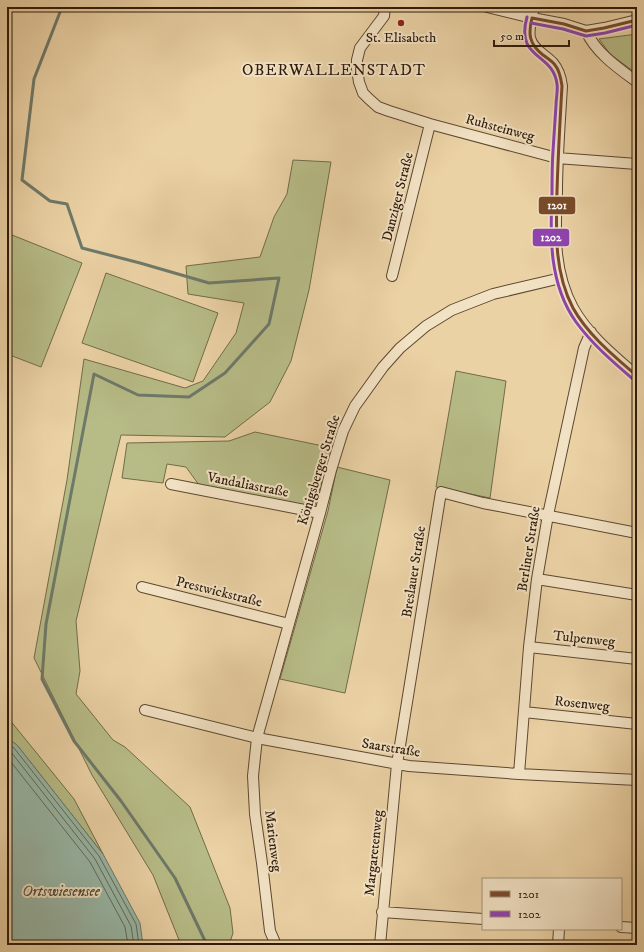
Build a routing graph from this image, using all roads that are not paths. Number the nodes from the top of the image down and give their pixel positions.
1 (393, 7) edge
2 (487, 7) edge
3 (534, 7) edge
4 (384, 11) edge
5 (532, 18) junction
6 (637, 20) edge
7 (586, 31) junction
8 (637, 82) edge
9 (430, 124) junction
10 (557, 158) junction
11 (637, 164) edge
12 (392, 276) dead end
13 (561, 278) junction
14 (591, 332) junction
15 (637, 376) edge
16 (171, 484) dead end
17 (320, 514) junction
18 (548, 515) junction
19 (637, 533) edge
20 (537, 579) junction
21 (142, 587) dead end
22 (637, 595) edge
23 (288, 624) junction
24 (528, 647) junction
25 (637, 659) edge
26 (145, 710) dead end
27 (524, 712) junction
28 (637, 724) edge
29 (257, 738) junction
30 (397, 764) junction
31 (519, 774) junction
32 (637, 780) edge
33 (382, 912) junction
34 (482, 919) edge
35 (622, 927) edge
36 (637, 928) edge
37 (559, 930) edge
38 (276, 945) edge
39 (380, 945) edge
40 (558, 945) edge

1 - 4 street
2 - 5 street
3 - 5 street
4 - 9 street, Ruhsteinweg
5 - 7 street
5 - 10 street
6 - 7 street
7 - 8 street
9 - 10 street, Ruhsteinweg
9 - 12 street, Danziger Straße
10 - 11 street, Ruhsteinweg
10 - 13 street
13 - 14 street
13 - 17 street, Königsberger Straße
14 - 15 street
14 - 18 street, Berliner Straße
16 - 17 street, Vandaliastraße
17 - 23 street, Königsberger Straße
18 - 19 street
18 - 20 street, Berliner Straße
18 - 30 street, Breslauer Straße
20 - 22 street
20 - 24 street, Berliner Straße
21 - 23 street, Prestwickstraße
23 - 29 street, Königsberger Straße
24 - 25 street, Tulpenweg
24 - 27 street, Berliner Straße
26 - 29 street, Saarstraße
27 - 28 street, Rosenweg
27 - 31 street, Berliner Straße
29 - 30 street, Saarstraße
29 - 38 street, Marienweg
30 - 31 street, Saarstraße
30 - 33 street, Margaretenweg
31 - 32 street, Saarstraße
33 - 34 street
33 - 39 street, Margaretenweg
35 - 36 street
37 - 40 street

